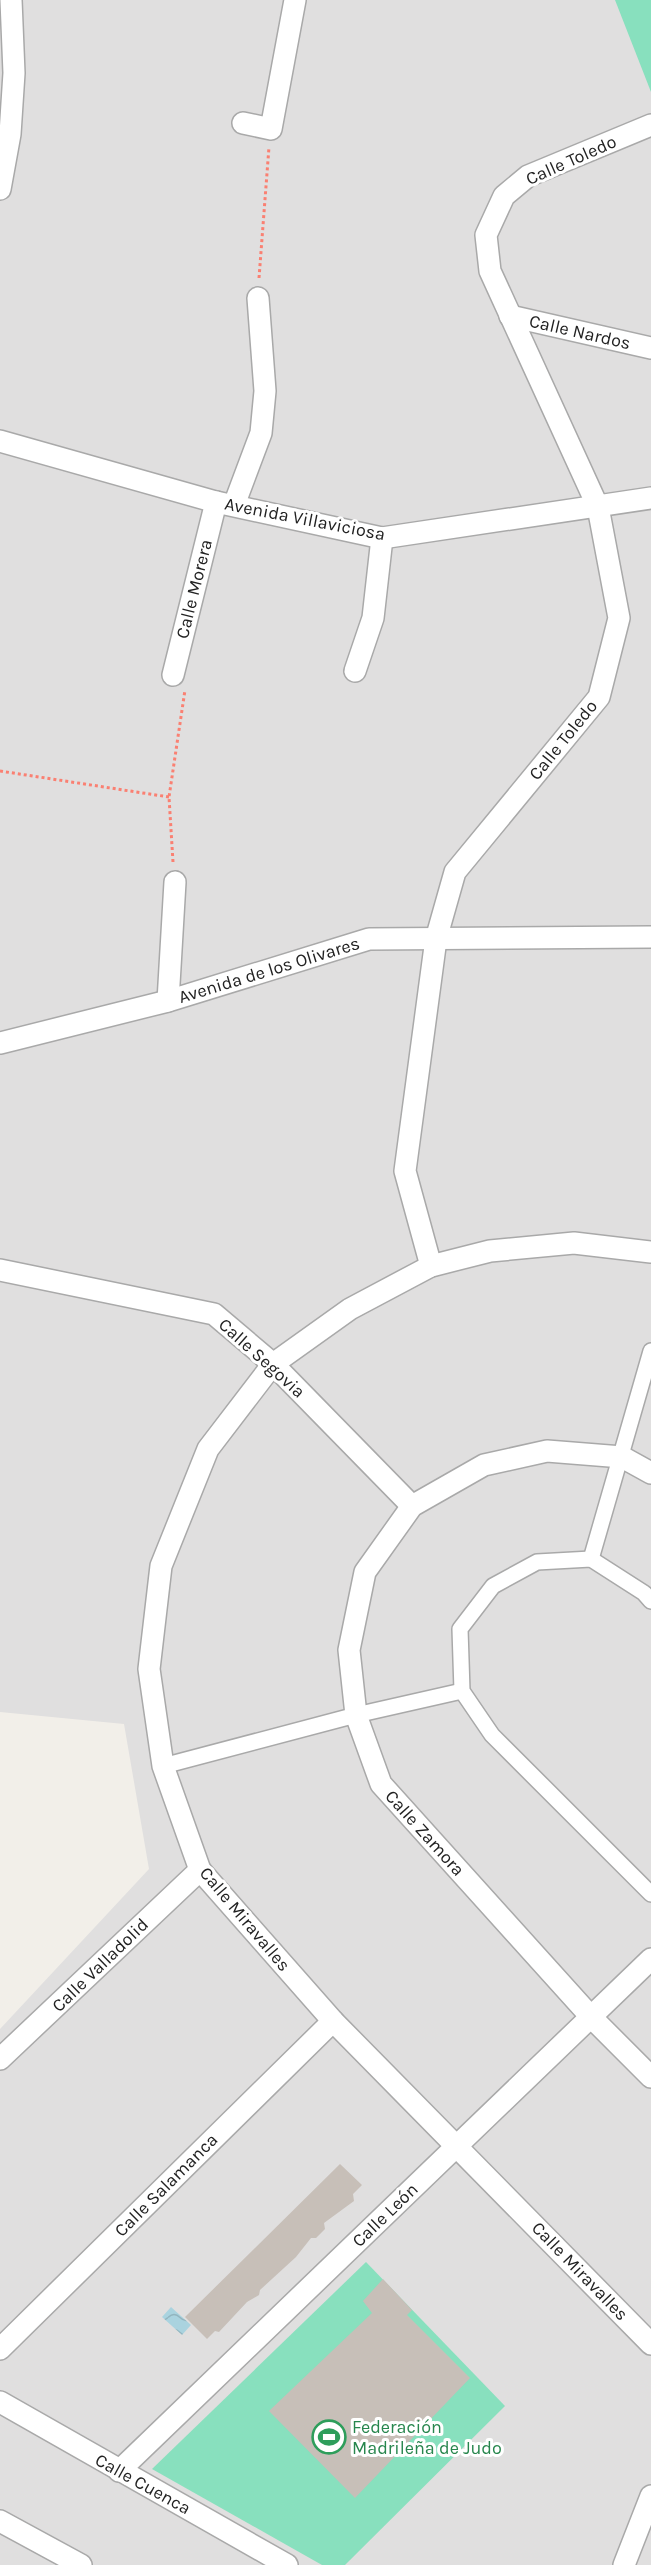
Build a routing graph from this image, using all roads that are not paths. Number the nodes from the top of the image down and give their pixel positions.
1 (11, 0) edge
2 (295, 0) edge
3 (243, 123) dead end
4 (651, 125) edge
5 (0, 189) edge
6 (258, 298) road end
7 (510, 316) junction
8 (651, 348) edge
9 (0, 441) edge
10 (651, 498) edge
11 (225, 504) junction
12 (598, 507) junction
13 (382, 538) junction
14 (174, 669) road end
15 (355, 671) dead end
16 (175, 882) road end
17 (651, 937) edge
18 (436, 939) junction
19 (168, 1001) junction
20 (0, 1043) edge
21 (651, 1252) edge
22 (431, 1266) junction
23 (0, 1270) edge
24 (651, 1351) edge
25 (273, 1364) junction
26 (622, 1457) junction
27 (651, 1473) edge
28 (412, 1506) junction
29 (591, 1559) junction
30 (651, 1601) edge
31 (462, 1691) junction
32 (356, 1715) junction
33 (163, 1766) junction
34 (200, 1870) junction
35 (651, 1894) edge
36 (651, 1959) edge
37 (592, 2018) junction
38 (333, 2021) junction
39 (0, 2059) edge
40 (651, 2077) edge
41 (458, 2146) junction
42 (651, 2344) edge
43 (0, 2349) edge
44 (0, 2402) edge
45 (119, 2470) junction
46 (651, 2496) edge
47 (0, 2521) edge
48 (81, 2565) edge
49 (287, 2565) edge
50 (624, 2565) edge

1 - 5 street
2 - 3 street
4 - 7 street, Calle Toledo
6 - 11 street, Calle Morera
7 - 8 street, Calle Nardos
7 - 12 street, Calle Toledo
9 - 11 street, Avenida Villaviciosa
10 - 12 street, Avenida Villaviciosa
11 - 13 street, Avenida Villaviciosa
11 - 14 street, Calle Morera
12 - 13 street, Avenida Villaviciosa
12 - 18 street, Calle Toledo
13 - 15 street
16 - 19 street
17 - 18 street, Avenida de los Olivares
18 - 19 street, Avenida de los Olivares
18 - 22 street, Calle Toledo
19 - 20 street, Avenida de los Olivares
21 - 22 street, Calle Miravalles
22 - 25 street, Calle Miravalles
23 - 25 street, Calle Segovia
24 - 26 street
25 - 28 street, Calle Segovia
25 - 33 street, Calle Miravalles
26 - 27 street, Calle Zamora
26 - 28 street, Calle Zamora
26 - 29 street
28 - 32 street, Calle Zamora
29 - 30 street
29 - 31 street
31 - 32 street
31 - 35 street
32 - 33 street
32 - 37 street, Calle Zamora
33 - 34 street, Calle Miravalles
34 - 38 street, Calle Miravalles
34 - 39 street, Calle Valladolid
36 - 37 street, Calle León
37 - 40 street, Calle Zamora
37 - 41 street, Calle León
38 - 41 street, Calle Miravalles
38 - 43 street, Calle Salamanca
41 - 42 street, Calle Miravalles
41 - 45 street, Calle León
44 - 45 street, Calle Cuenca
45 - 49 street, Calle Cuenca
46 - 50 street
47 - 48 street

